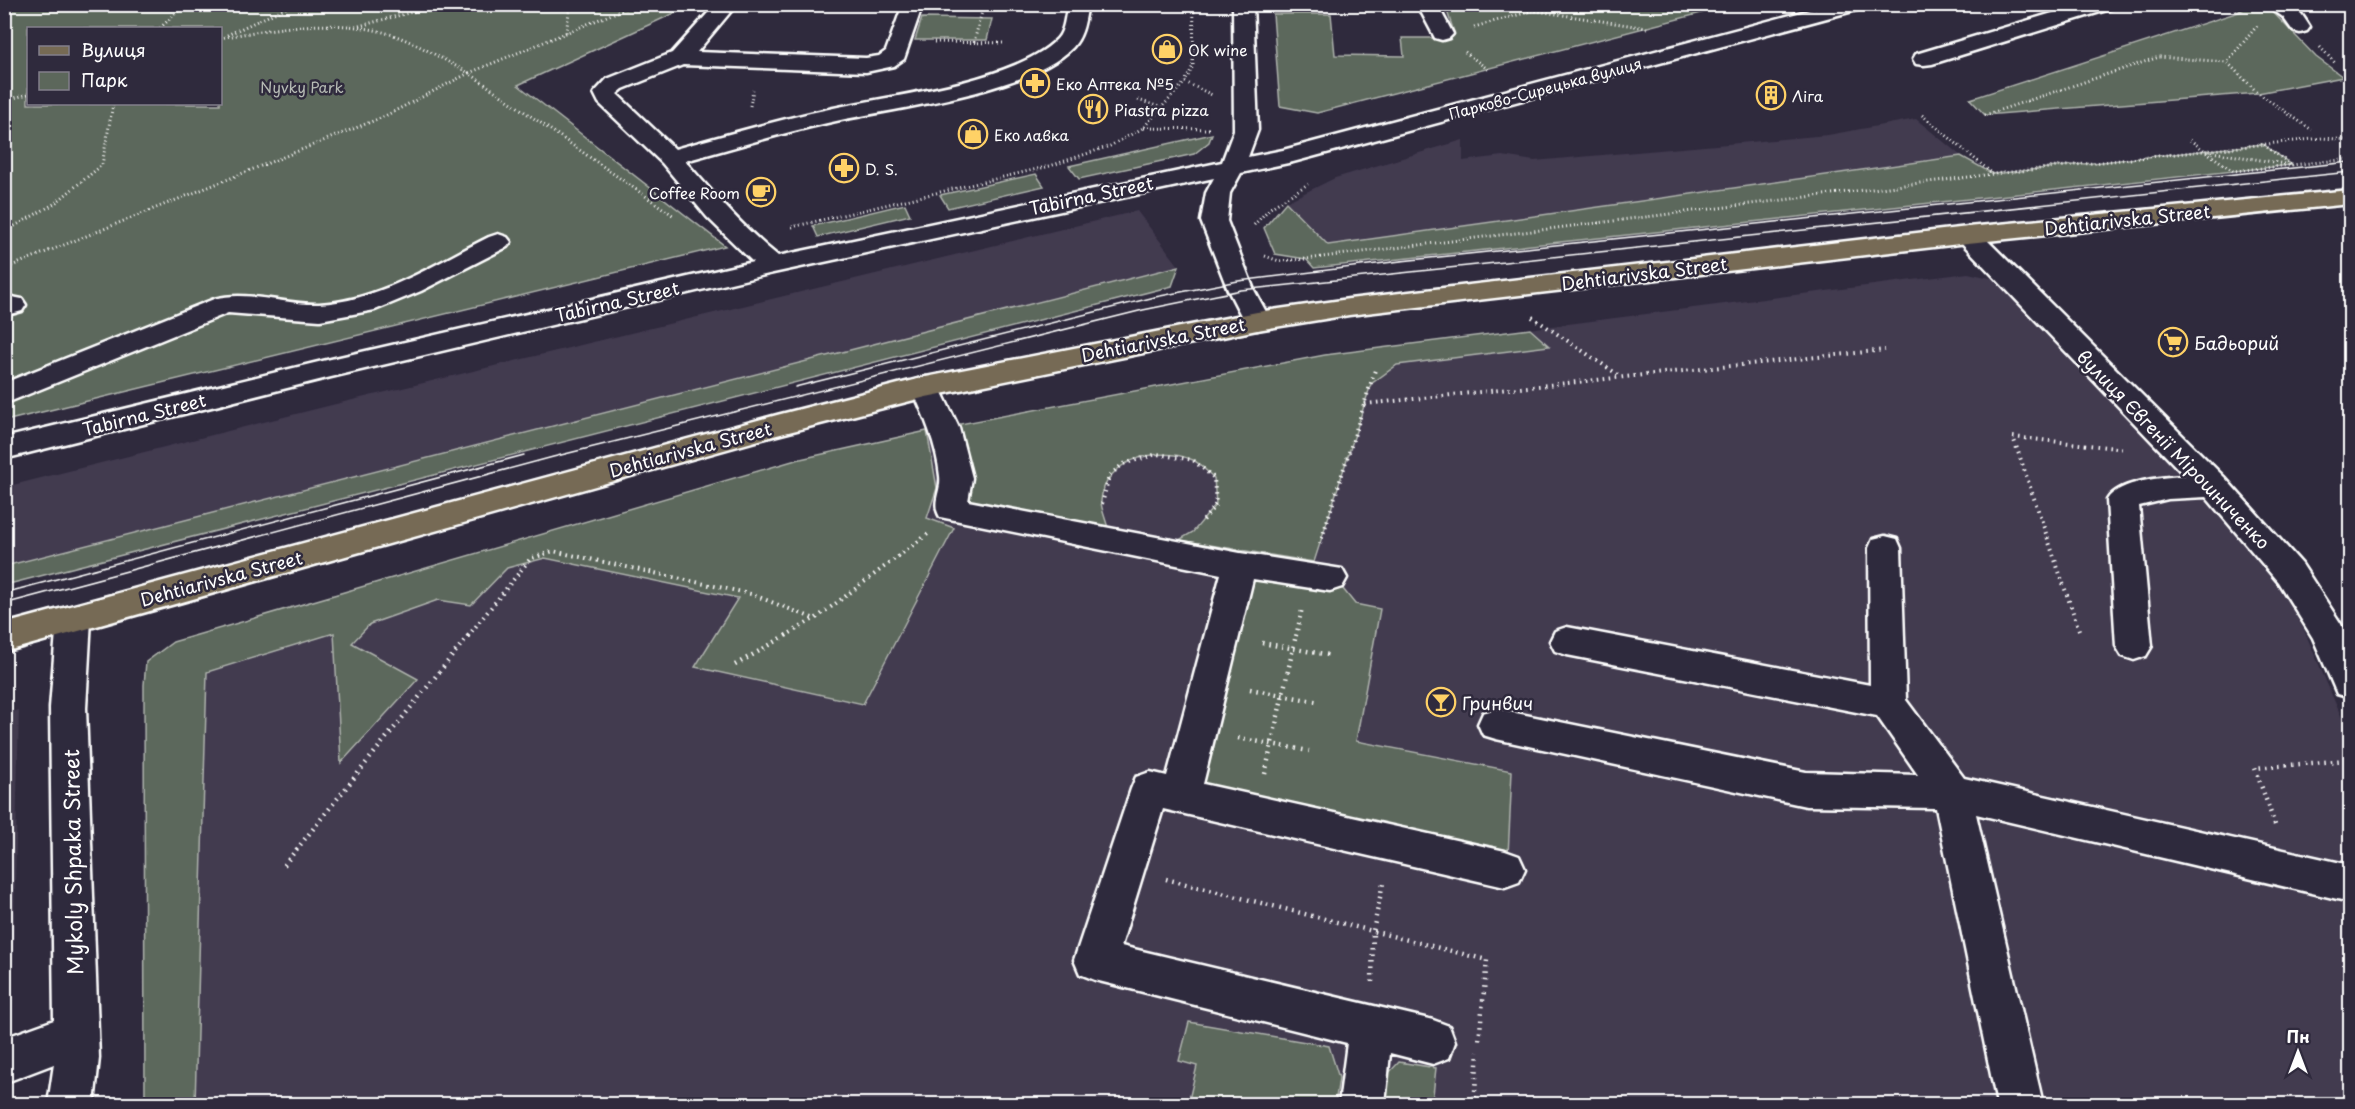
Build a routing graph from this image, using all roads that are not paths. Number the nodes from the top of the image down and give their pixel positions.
1 (727, 4) edge
2 (913, 4) edge
3 (1078, 4) edge
4 (1243, 4) edge
5 (1857, 4) edge
6 (2106, 4) edge
7 (1427, 5) edge
8 (2275, 5) edge
9 (1827, 8) edge
10 (2300, 27) dead end
11 (1442, 34) road end
12 (680, 58) junction
13 (1924, 59) dead end
14 (670, 158) junction
15 (1233, 167) junction
16 (2350, 197) edge
17 (1968, 235) junction
18 (498, 242) dead end
19 (772, 265) junction
20 (1257, 321) junction
21 (926, 387) junction
22 (4, 394) edge
23 (4, 449) edge
24 (2214, 486) junction
25 (1885, 548) dead end
26 (1240, 565) junction
27 (1320, 576) road end
28 (74, 619) junction
29 (4, 639) edge
30 (1567, 641) dead end
31 (2134, 646) dead end
32 (2350, 684) edge
33 (1888, 703) junction
34 (1496, 724) dead end
35 (1952, 792) junction
36 (1181, 795) junction
37 (1505, 869) dead end
38 (2350, 884) edge
39 (1371, 1028) junction
40 (76, 1033) junction
41 (1433, 1041) dead end
42 (4, 1061) edge
43 (71, 1104) edge
44 (1362, 1104) edge
45 (2020, 1104) edge

1 - 12 street
2 - 12 street
3 - 14 street
4 - 15 street
5 - 9 street, Парково-Сирецька вулиця
6 - 13 street
7 - 11 street
8 - 10 street
9 - 15 street, Парково-Сирецька вулиця
12 - 14 street
14 - 19 street
15 - 19 street, Tabirna Street
15 - 20 street
16 - 17 main road, Dehtiarivska Street
17 - 20 main road, Dehtiarivska Street
17 - 24 street, вулиця Євгенії Мірошниченко
18 - 22 street
19 - 23 street, Tabirna Street
20 - 21 main road, Dehtiarivska Street
21 - 26 street
21 - 28 main road, Dehtiarivska Street
24 - 31 street
24 - 32 street, вулиця Євгенії Мірошниченко
25 - 33 street
26 - 27 street
26 - 36 street
28 - 29 main road, Dehtiarivska Street
28 - 40 street, Mykoly Shpaka Street
30 - 33 street
33 - 35 street
34 - 35 street
35 - 38 street
35 - 45 street
36 - 37 street
36 - 39 street
39 - 41 street
39 - 44 street
40 - 42 street
40 - 43 street, Mykoly Shpaka Street

